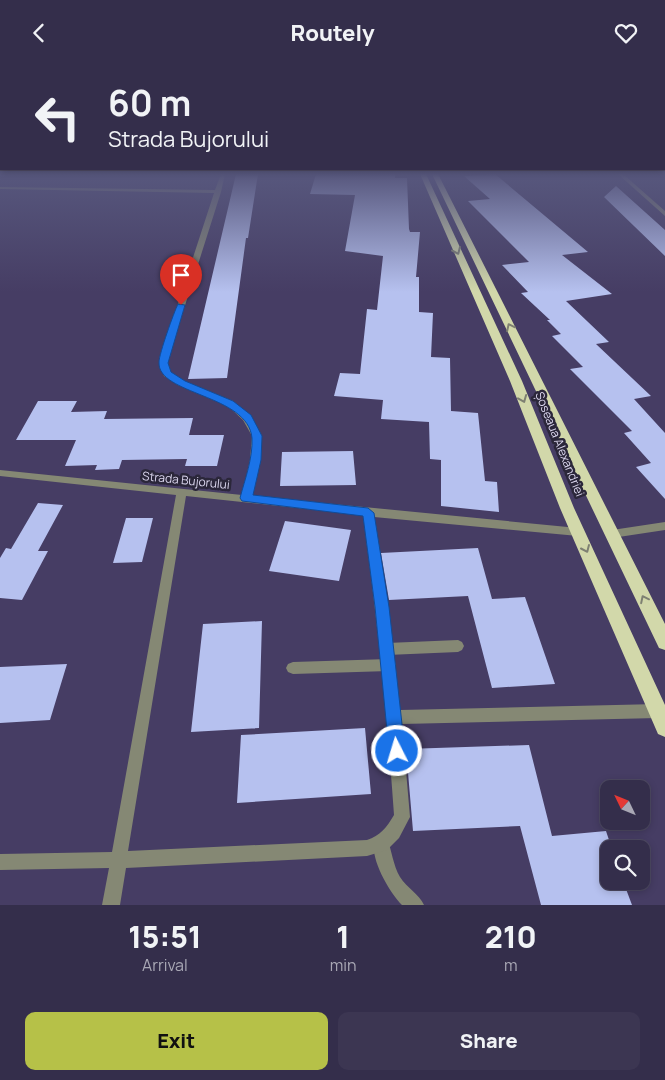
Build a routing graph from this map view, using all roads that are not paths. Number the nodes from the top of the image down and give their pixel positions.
1 (211, 213) edge
2 (441, 213) edge
3 (454, 213) edge
4 (0, 473) edge
5 (182, 492) junction
6 (246, 498) junction
7 (368, 513) junction
8 (665, 525) edge
9 (578, 532) junction
10 (612, 534) junction
11 (665, 642) edge
12 (458, 645) dead end
13 (387, 649) junction
14 (389, 665) junction
15 (293, 668) dead end
16 (394, 717) junction
17 (661, 719) edge
18 (381, 844) junction
19 (119, 860) junction
20 (0, 861) edge
21 (112, 905) edge
22 (415, 905) edge

1 - 6 street
2 -> 9 highway, Șoseaua Alexandriei
10 -> 3 highway, Șoseaua Alexandriei
4 - 5 street, Strada Bujorului
5 - 6 street, Strada Bujorului
5 - 19 street
6 - 7 street, Strada Bujorului
7 - 9 street, Strada Bujorului
7 - 13 street
8 - 10 street
9 -> 17 highway, Șoseaua Alexandriei
11 -> 10 highway, Șoseaua Alexandriei
12 - 13 street
13 - 14 street
14 - 15 street
14 - 16 street
16 - 17 street
16 - 18 street
18 - 19 street
18 - 22 street
19 - 20 street
19 - 21 street

